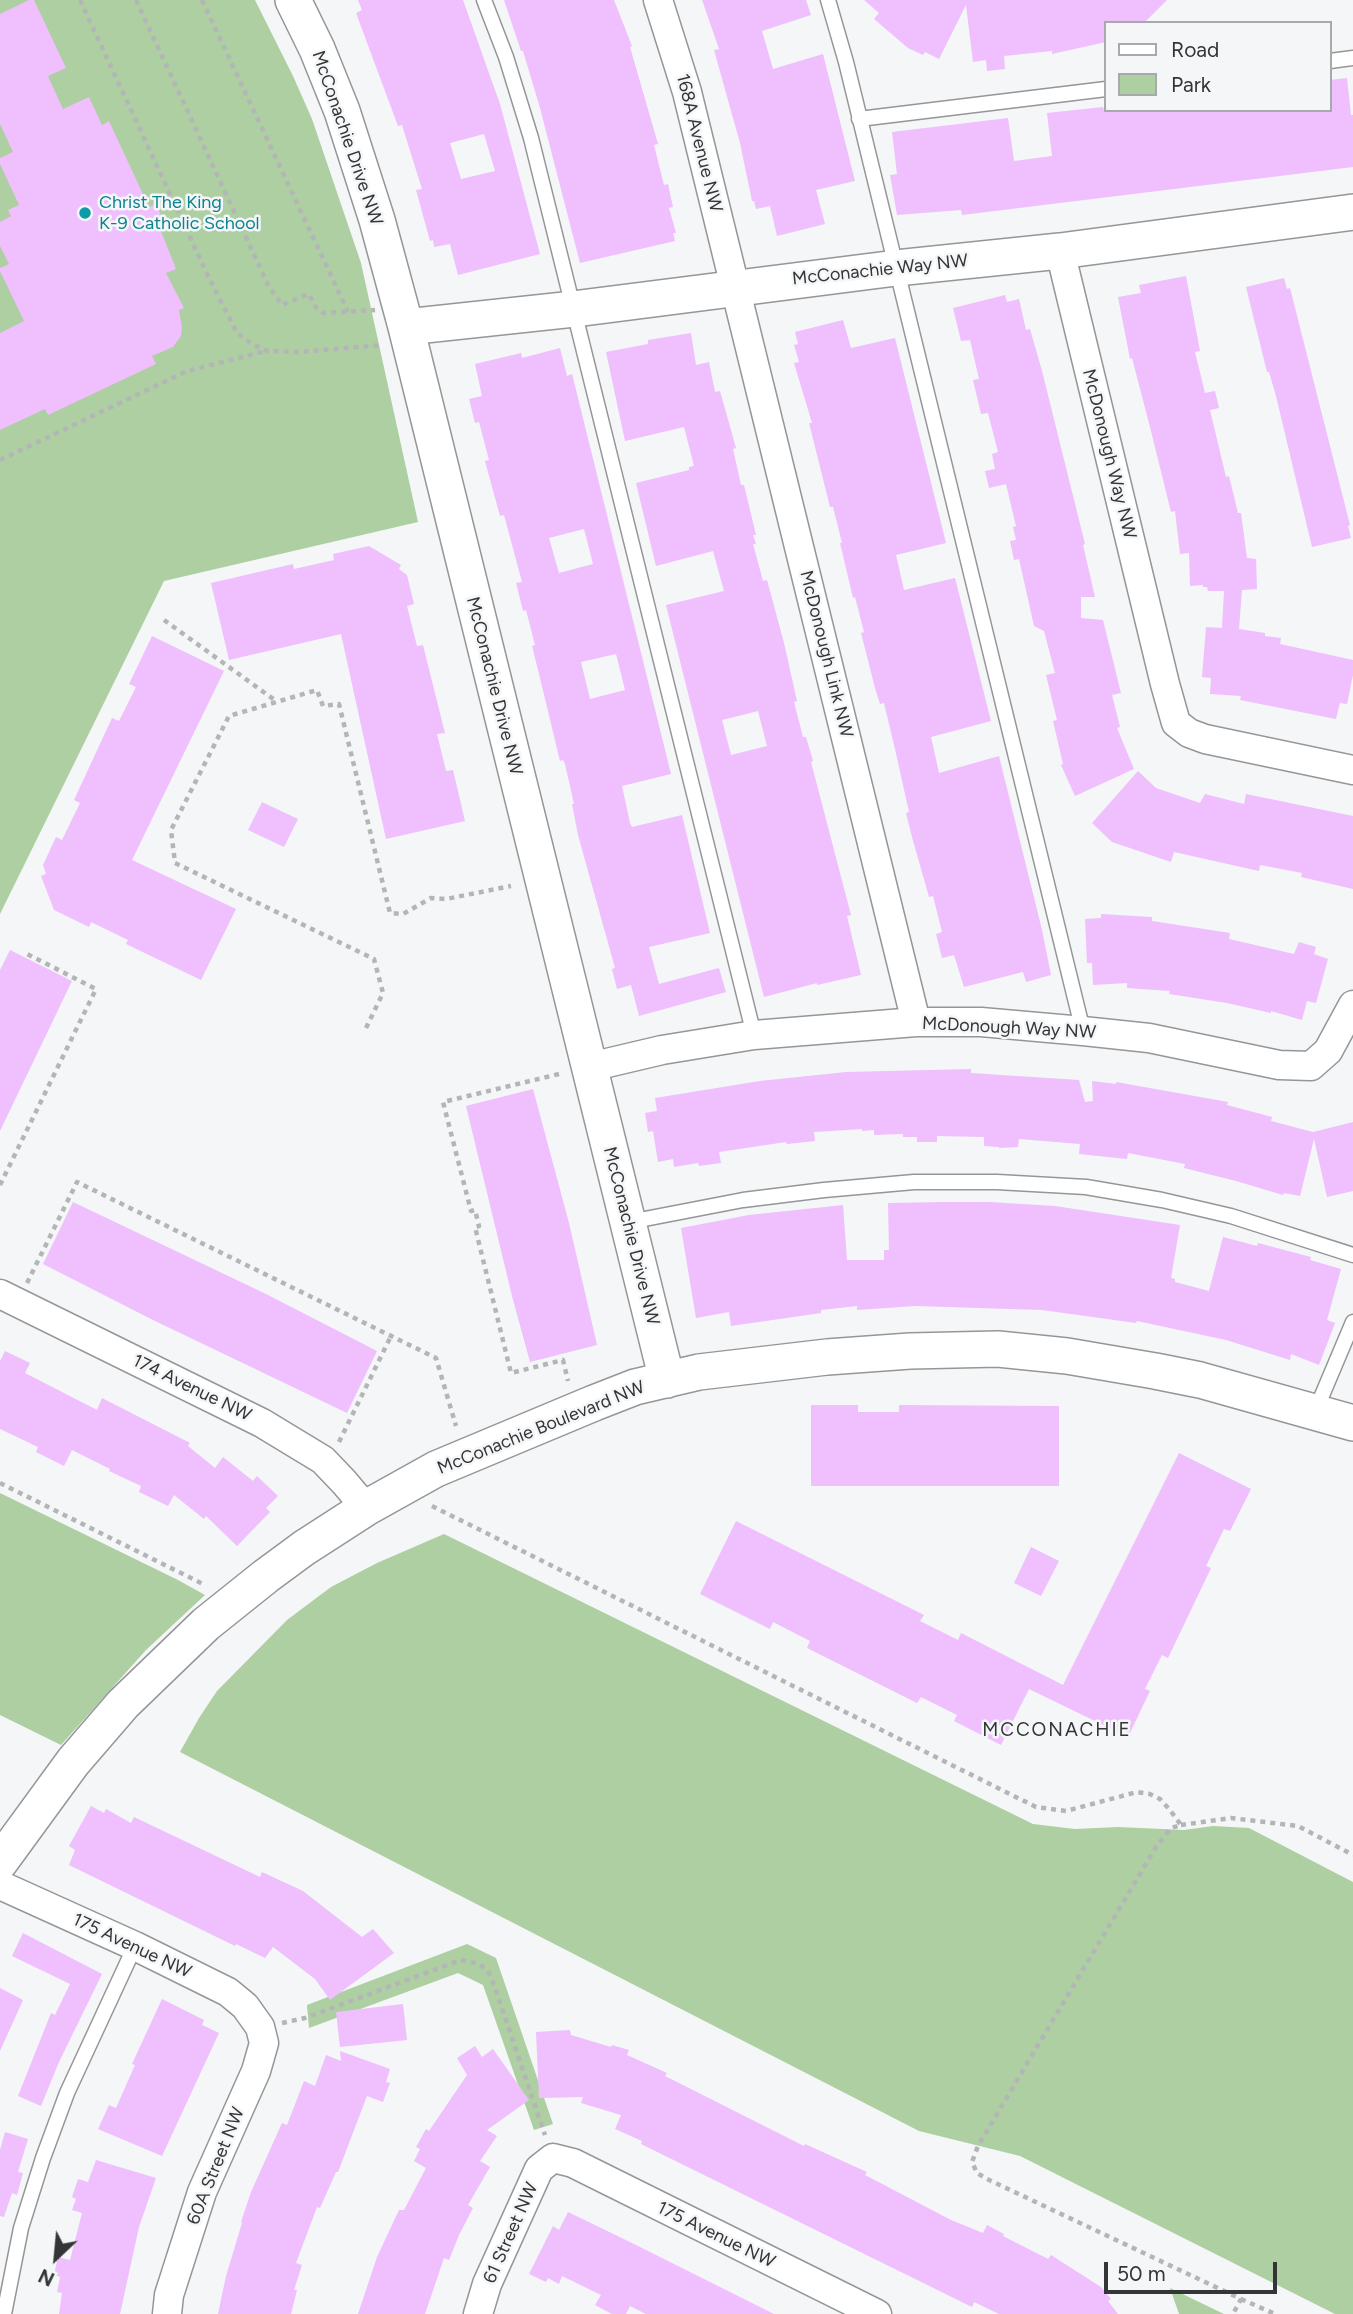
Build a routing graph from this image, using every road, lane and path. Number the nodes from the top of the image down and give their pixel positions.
1 (80, 0) edge
2 (136, 0) edge
3 (202, 0) edge
4 (293, 0) edge
5 (484, 0) edge
6 (658, 0) edge
7 (828, 0) edge
8 (1353, 58) edge
9 (1332, 61) edge
10 (1104, 89) edge
11 (859, 119) junction
12 (1353, 212) edge
13 (1060, 251) junction
14 (896, 268) junction
15 (735, 287) junction
16 (574, 309) junction
17 (376, 310) dead end
18 (348, 312) junction
19 (394, 336) junction
20 (267, 351) junction
21 (0, 460) edge
22 (164, 620) dead end
23 (276, 702) junction
24 (1353, 771) edge
25 (511, 886) dead end
26 (25, 953) dead end
27 (1353, 1004) edge
28 (916, 1022) junction
29 (366, 1028) dead end
30 (1083, 1031) junction
31 (754, 1035) junction
32 (575, 1070) junction
33 (0, 1185) edge
34 (627, 1222) junction
35 (1353, 1255) edge
36 (12, 1291) edge
37 (1353, 1322) edge
38 (391, 1336) junction
39 (667, 1380) junction
40 (568, 1381) dead end
41 (1315, 1412) junction
42 (1353, 1423) edge
43 (456, 1426) dead end
44 (335, 1450) dead end
45 (0, 1483) edge
46 (432, 1506) dead end
47 (366, 1508) junction
48 (205, 1585) dead end
49 (1181, 1825) junction
50 (1353, 1855) edge
51 (0, 1862) edge
52 (0, 1885) edge
53 (135, 1946) junction
54 (258, 2024) junction
55 (553, 2158) junction
56 (1241, 2299) junction
57 (4, 2314) edge
58 (167, 2314) edge
59 (478, 2314) edge
60 (877, 2314) edge
61 (1233, 2314) edge
62 (1275, 2314) edge

1 - 20 path
2 - 18 path
3 - 18 path
4 - 19 street, McConachie Drive NW
5 - 16 lane
6 - 15 street, 168A Avenue NW
7 - 11 lane
8 - 9 lane
10 - 11 lane
11 - 14 lane
12 - 13 street, McConachie Way NW
13 - 14 street, McConachie Way NW
13 - 24 street, McDonough Way NW
14 - 15 street, McConachie Way NW
14 - 30 lane
15 - 16 street, McConachie Way NW
15 - 28 street, McDonough Link NW
16 - 19 street, McConachie Way NW
16 - 31 lane
17 - 18 path
19 - 20 path
19 - 32 street, McConachie Drive NW
20 - 21 path
22 - 23 path
23 - 25 path
23 - 29 path
26 - 33 path
27 - 30 street, McDonough Way NW
28 - 30 street, McDonough Way NW
28 - 31 street, McDonough Way NW
31 - 32 street, McDonough Way NW
32 - 34 street, McConachie Drive NW
32 - 40 path
34 - 35 lane
34 - 39 street, McConachie Drive NW
36 - 38 path
36 - 47 street, 174 Avenue NW
37 - 41 lane
38 - 43 path
38 - 44 path
39 - 41 street, McConachie Boulevard NW
39 - 47 street, McConachie Boulevard NW
41 - 42 street, McConachie Boulevard NW
45 - 48 path
46 - 49 path
47 - 51 street, McConachie Boulevard NW
49 - 50 path
49 - 56 path
52 - 53 street, 175 Avenue NW
53 - 54 street, 175 Avenue NW
53 - 57 lane
54 - 55 path
54 - 58 street, 60A Street NW
55 - 59 street, 61 Street NW
55 - 60 street, 175 Avenue NW
56 - 61 path
56 - 62 path

